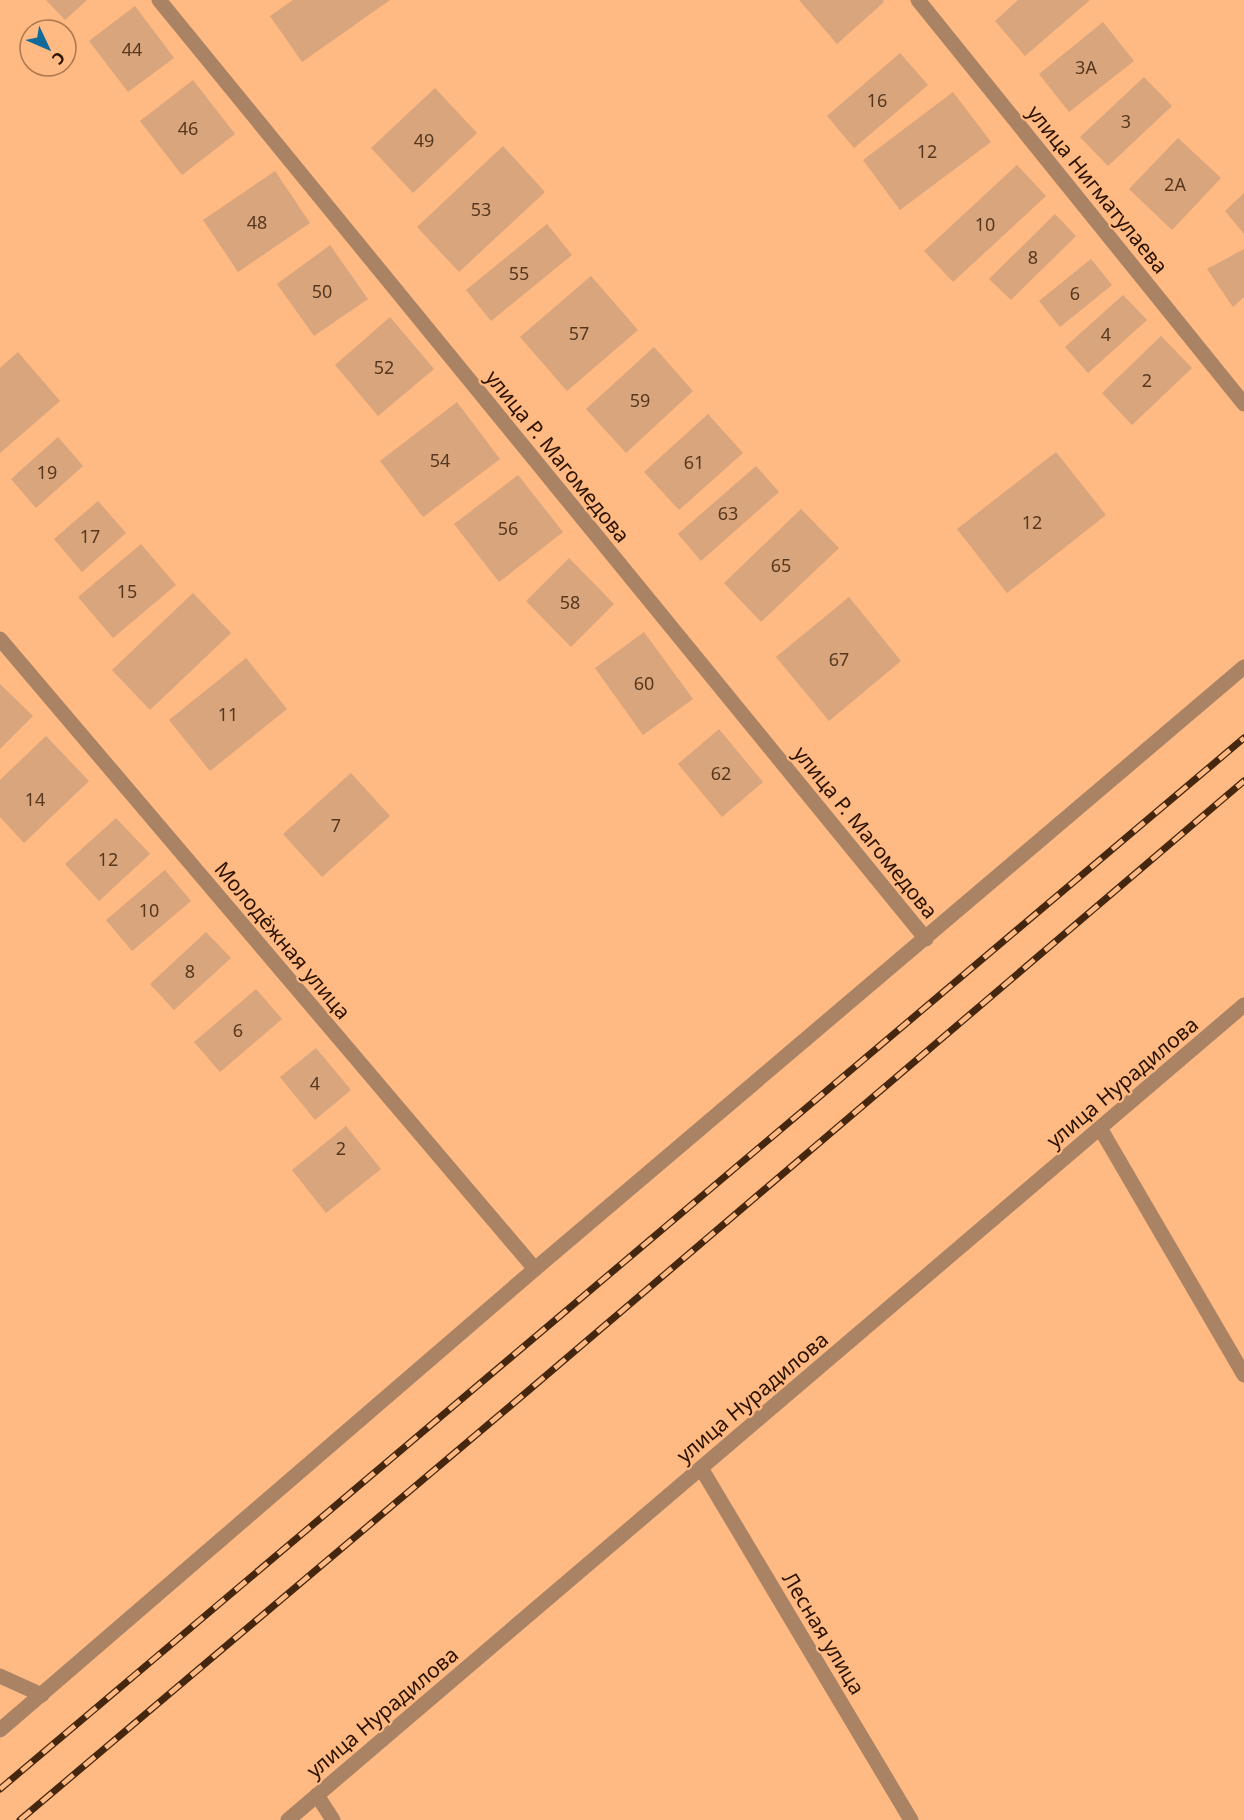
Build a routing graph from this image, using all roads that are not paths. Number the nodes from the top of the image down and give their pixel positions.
1 (159, 0) edge
2 (918, 0) edge
3 (1244, 404) edge
4 (0, 639) edge
5 (1244, 667) edge
6 (926, 939) junction
7 (1244, 1005) edge
8 (1100, 1128) junction
9 (535, 1269) junction
10 (1244, 1375) edge
11 (701, 1468) junction
12 (0, 1676) edge
13 (42, 1695) junction
14 (0, 1730) edge
15 (317, 1795) junction
16 (288, 1820) edge
17 (333, 1820) edge
18 (911, 1820) edge

1 - 6 street, улица Р. Магомедова
2 - 3 street, улица Нигматулаева
4 - 9 street, Молодёжная улица
5 - 6 street
6 - 9 street
7 - 8 street, улица Нурадилова
8 - 10 street
8 - 11 street, улица Нурадилова
9 - 13 street
11 - 15 street, улица Нурадилова
11 - 18 street, Лесная улица
12 - 13 street
13 - 14 street
15 - 16 street, улица Нурадилова
15 - 17 street

